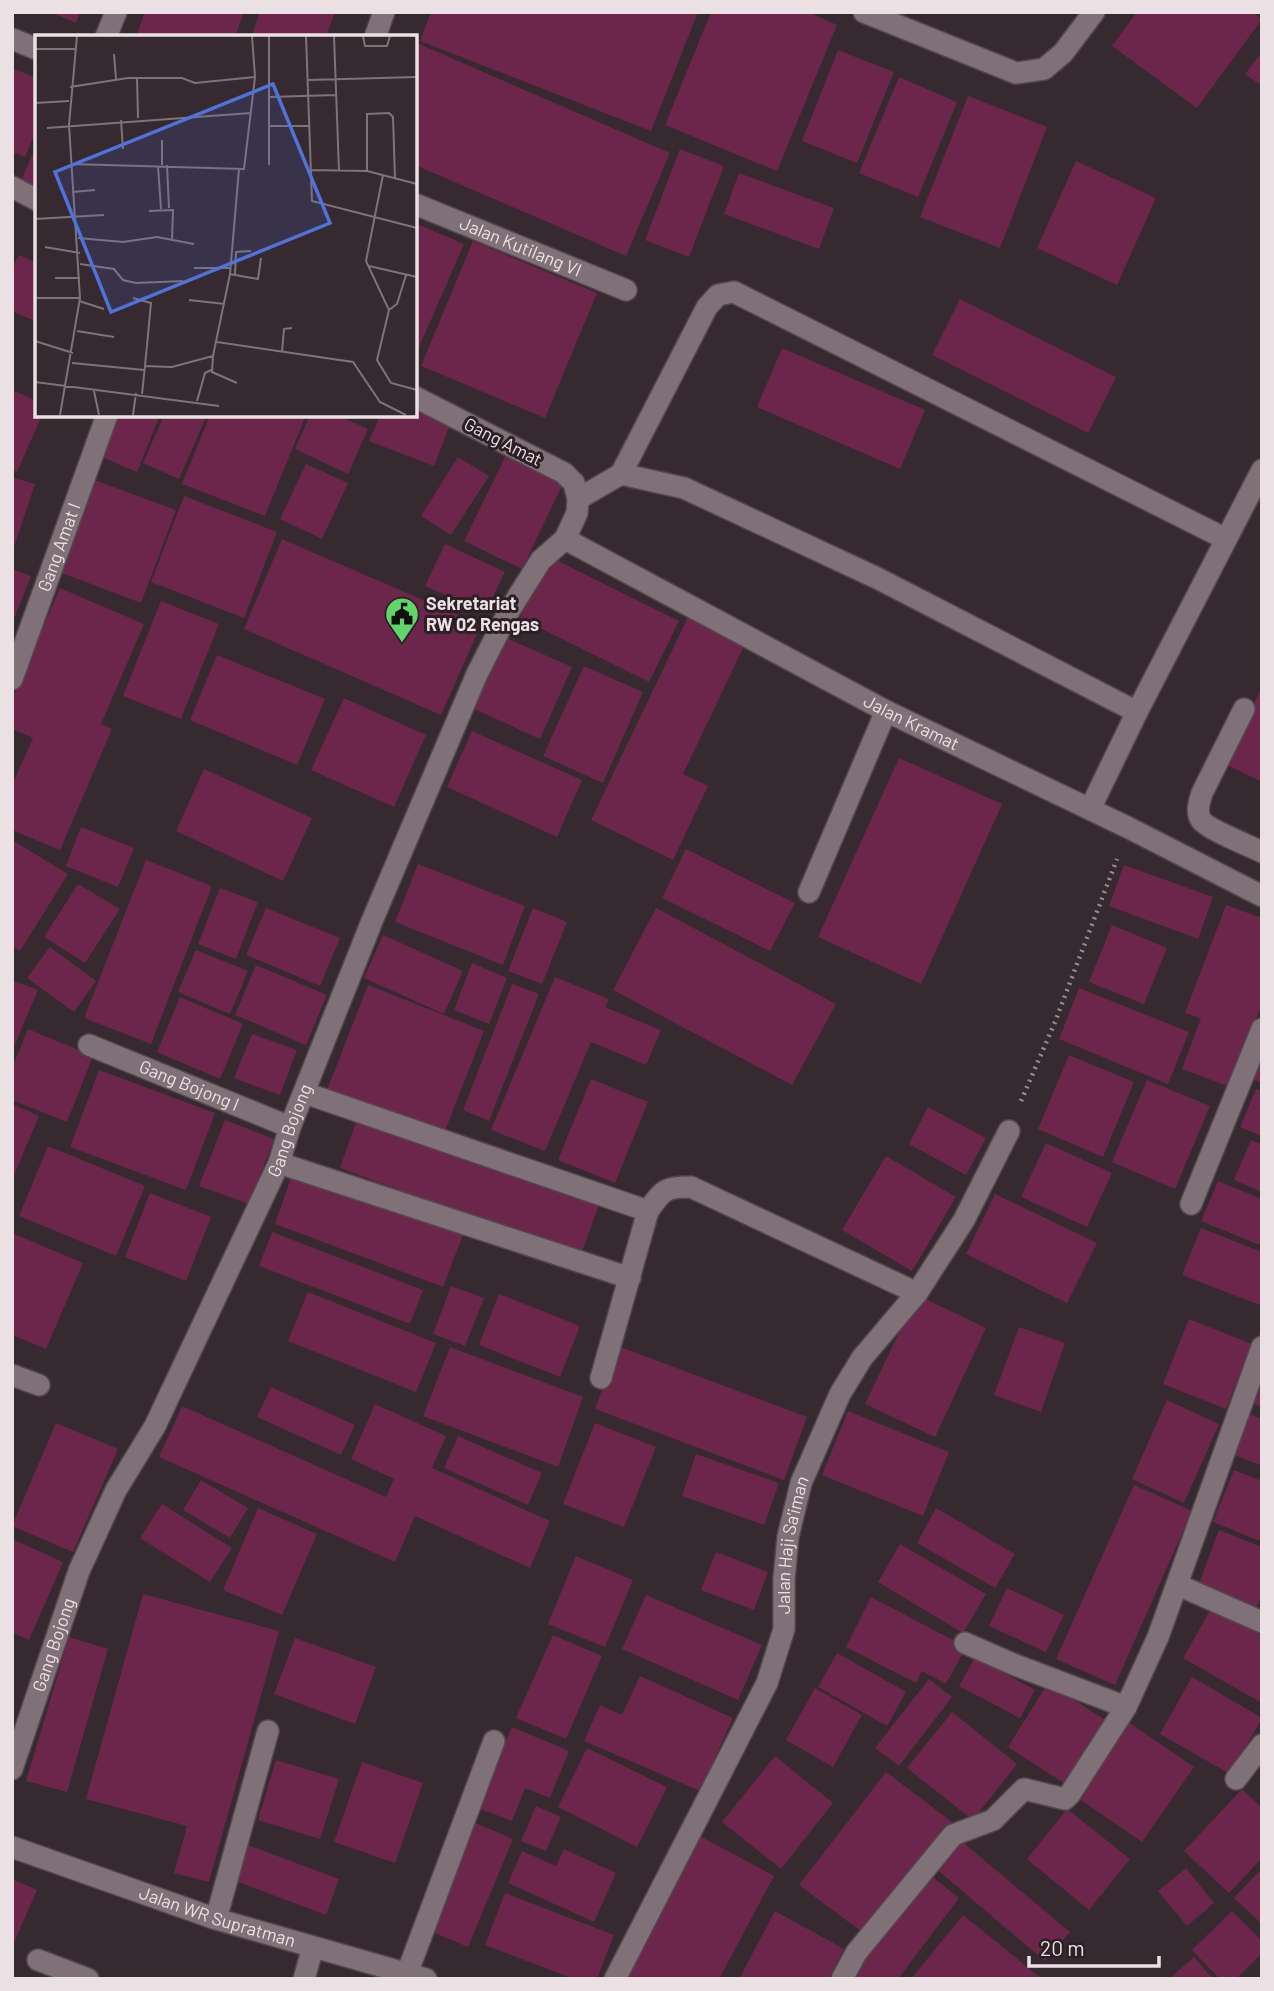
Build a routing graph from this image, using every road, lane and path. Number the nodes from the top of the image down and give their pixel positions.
1 (116, 12) edge
2 (384, 12) edge
3 (864, 12) edge
4 (1094, 12) edge
5 (107, 35) edge
6 (376, 35) edge
7 (12, 39) edge
8 (35, 48) edge
9 (12, 187) edge
10 (35, 199) edge
11 (416, 204) edge
12 (626, 290) dead end
13 (416, 398) edge
14 (107, 416) edge
15 (1262, 470) edge
16 (621, 474) junction
17 (578, 499) junction
18 (565, 539) junction
19 (1226, 539) junction
20 (12, 679) edge
21 (1244, 709) dead end
22 (886, 711) junction
23 (1137, 712) junction
24 (1090, 809) junction
25 (1129, 828) junction
26 (1262, 852) edge
27 (809, 892) dead end
28 (1262, 896) edge
29 (1262, 1028) edge
30 (89, 1045) dead end
31 (305, 1093) junction
32 (290, 1127) junction
33 (1009, 1131) joint
34 (279, 1163) junction
35 (1191, 1204) dead end
36 (648, 1211) junction
37 (630, 1278) junction
38 (917, 1293) junction
39 (1262, 1347) edge
40 (12, 1375) edge
41 (601, 1378) dead end
42 (39, 1385) dead end
43 (1178, 1585) junction
44 (1262, 1622) edge
45 (965, 1643) dead end
46 (1126, 1707) junction
47 (268, 1731) dead end
48 (494, 1741) dead end
49 (1262, 1745) edge
50 (12, 1769) edge
51 (1236, 1779) dead end
52 (12, 1847) edge
53 (216, 1919) junction
54 (313, 1947) junction
55 (38, 1960) dead end
56 (413, 1977) edge
57 (88, 1979) edge
58 (304, 1979) edge
59 (615, 1979) edge
60 (842, 1979) edge

1 - 5 street
2 - 6 street
3 - 4 street
7 - 8 street
9 - 10 street
11 - 12 street, Jalan Kutilang VI
13 - 17 street, Gang Amat
14 - 20 street, Gang Amat I
15 - 19 street
16 - 17 street
16 - 19 street
16 - 23 street
17 - 18 street, Gang Bojong
18 - 22 street, Jalan Kramat
18 - 31 street, Gang Bojong
19 - 23 street
21 - 26 street
22 - 24 street, Jalan Kramat
22 - 27 street
23 - 24 street
24 - 25 street, Jalan Kramat
25 - 28 street, Jalan Kramat
25 - 33 path
29 - 35 street
30 - 32 street, Gang Bojong I
31 - 32 street, Gang Bojong
31 - 36 street
32 - 34 street, Gang Bojong
33 - 38 street, Jalan Haji Sa'iman
34 - 37 street
34 - 50 street, Gang Bojong
36 - 37 street
36 - 38 street
37 - 41 street
38 - 59 street, Jalan Haji Sa'iman
39 - 43 street
40 - 42 street
43 - 44 street
43 - 46 street
45 - 46 street
46 - 60 street
47 - 53 street
48 - 56 street
49 - 51 street
52 - 53 street, Jalan WR Supratman
53 - 54 street, Jalan WR Supratman
54 - 56 street, Jalan WR Supratman
54 - 58 street
55 - 57 street

